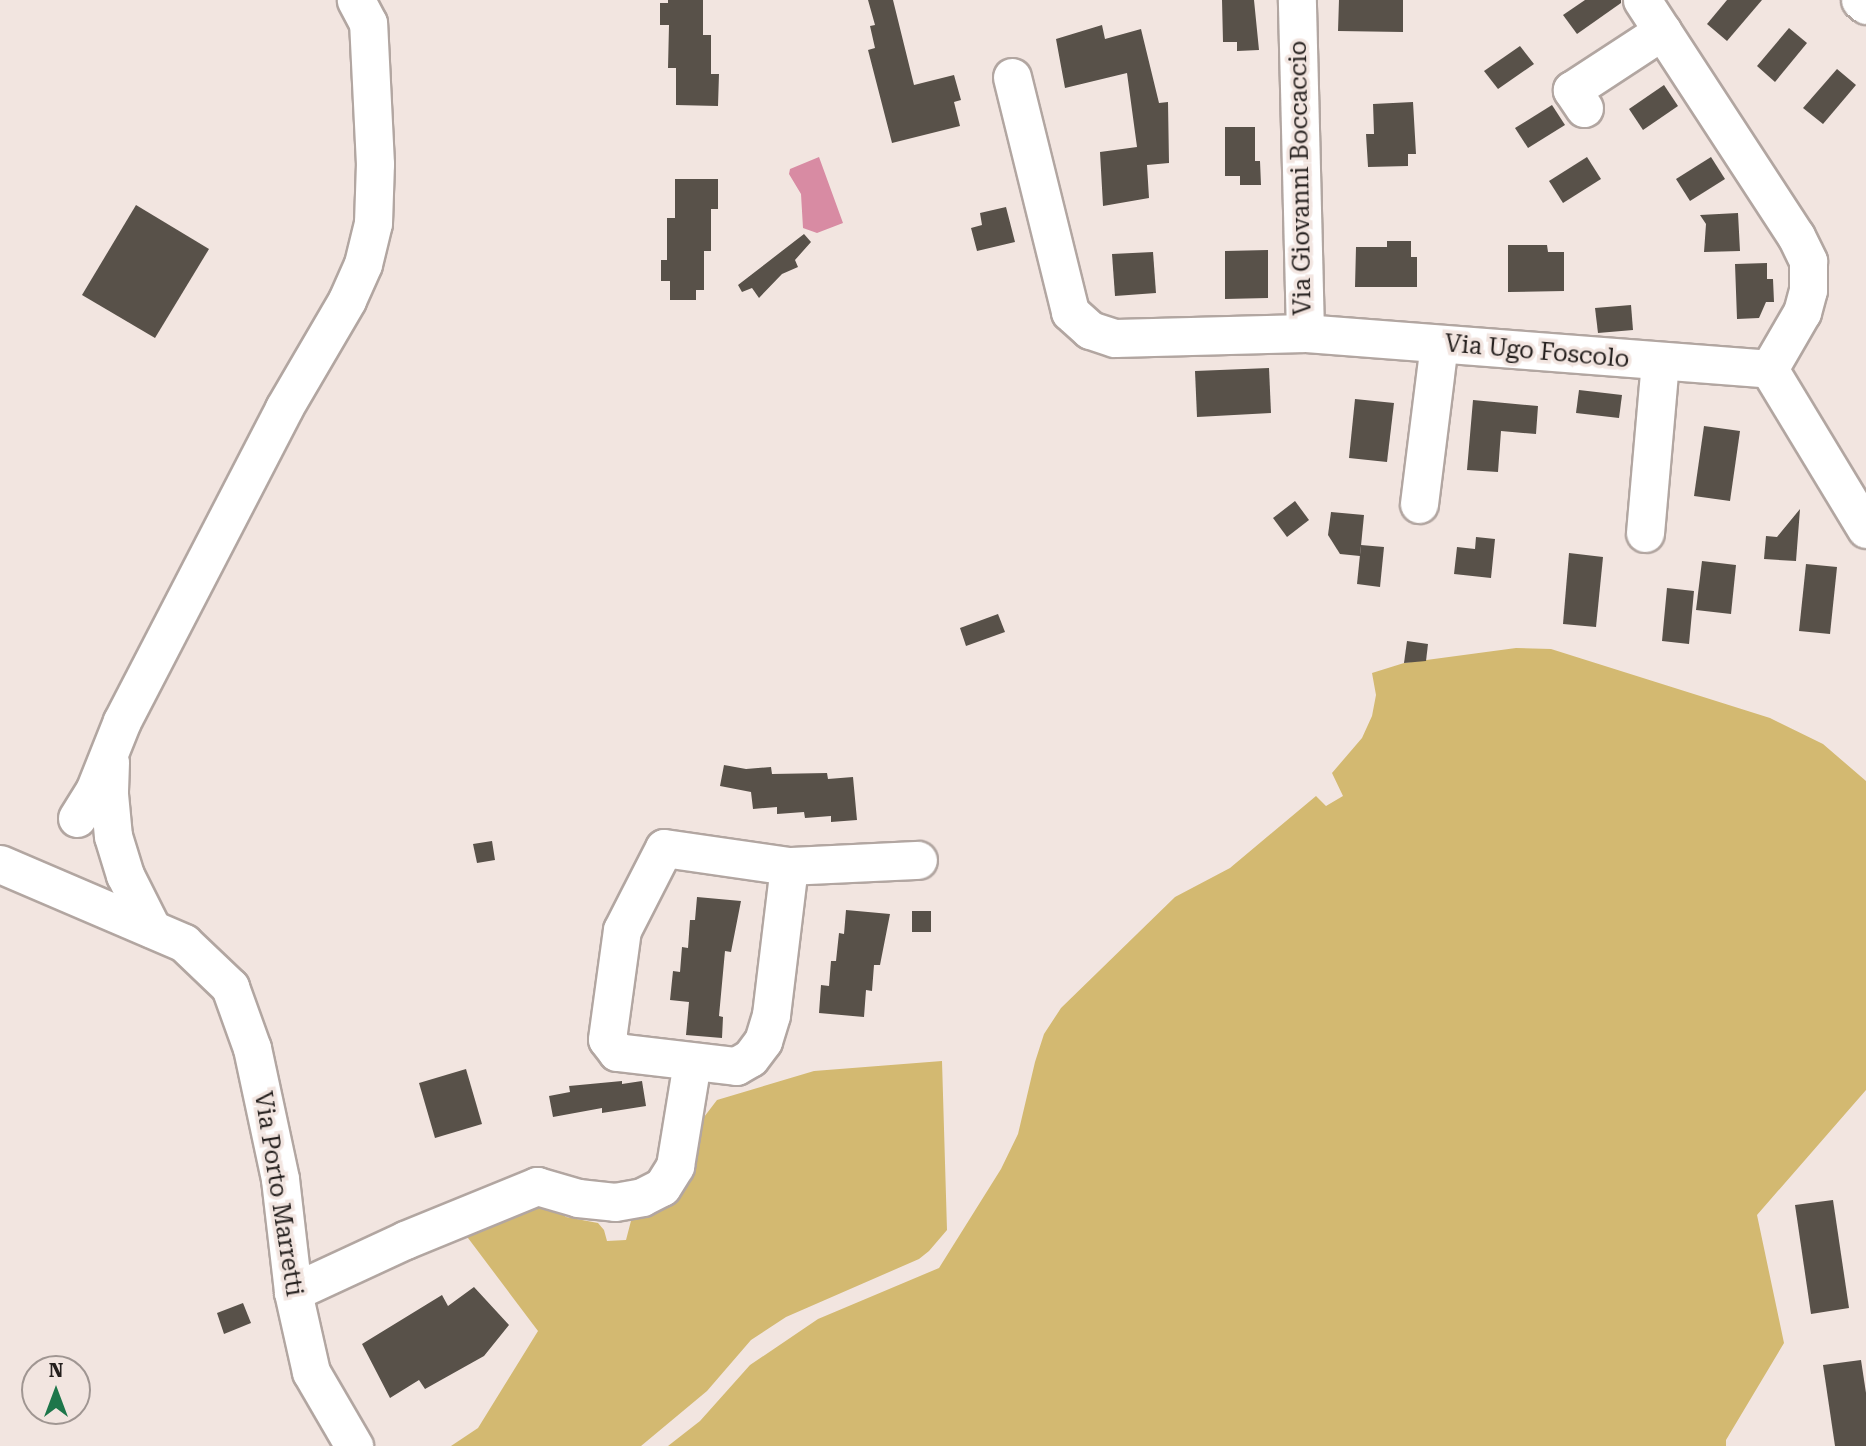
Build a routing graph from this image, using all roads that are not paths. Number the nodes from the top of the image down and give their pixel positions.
1 (1297, 0) edge
2 (1642, 0) edge
3 (1860, 0) edge
4 (1866, 5) edge
5 (368, 8) edge
6 (1662, 31) junction
7 (1012, 77) dead end
8 (1584, 108) dead end
9 (1305, 333) junction
10 (1439, 344) junction
11 (1660, 362) junction
12 (1769, 369) junction
13 (1419, 504) dead end
14 (1866, 529) edge
15 (1645, 533) dead end
16 (111, 754) junction
17 (77, 818) dead end
18 (918, 860) dead end
19 (0, 864) edge
20 (789, 866) junction
21 (152, 929) junction
22 (692, 1062) junction
23 (293, 1293) junction
24 (354, 1446) edge

1 - 9 street, Via Giovanni Boccaccio
2 - 6 street
3 - 4 street
5 - 16 street
6 - 8 street
6 - 12 street
7 - 9 street, Via Giovanni Boccaccio
9 - 10 street, Via Ugo Foscolo
10 - 11 street, Via Ugo Foscolo
10 - 13 street
11 - 12 street, Via Ugo Foscolo
11 - 15 street
12 - 14 street
16 - 17 street
16 - 21 street
18 - 20 street
19 - 21 street, Via Porto Marretti
20 - 22 street
20 - 22 street
21 - 23 street, Via Porto Marretti
22 - 23 street
23 - 24 street, Via Porto Marretti

